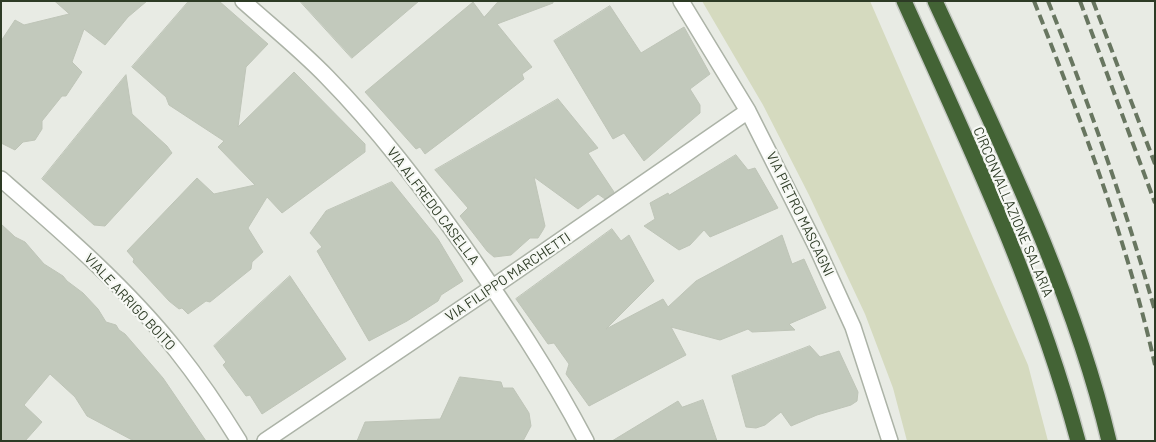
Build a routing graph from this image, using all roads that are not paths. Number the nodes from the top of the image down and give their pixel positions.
1 (243, 1) edge
2 (681, 1) edge
3 (904, 1) edge
4 (935, 1) edge
5 (748, 111) junction
6 (1, 179) edge
7 (493, 288) junction
8 (240, 441) edge
9 (266, 441) edge
10 (586, 441) edge
11 (890, 441) edge
12 (1078, 441) edge
13 (1109, 441) edge

1 - 7 street, VIA ALFREDO CASELLA
2 - 5 street, VIA PIETRO MASCAGNI
3 - 12 highway, CIRCONVALLAZIONE SALARIA
4 - 13 highway, CIRCONVALLAZIONE SALARIA
5 - 7 street, VIA FILIPPO MARCHETTI
5 - 11 street, VIA PIETRO MASCAGNI
6 - 8 street, VIALE ARRIGO BOITO
7 - 9 street, VIA FILIPPO MARCHETTI
7 - 10 street, VIA ALFREDO CASELLA

